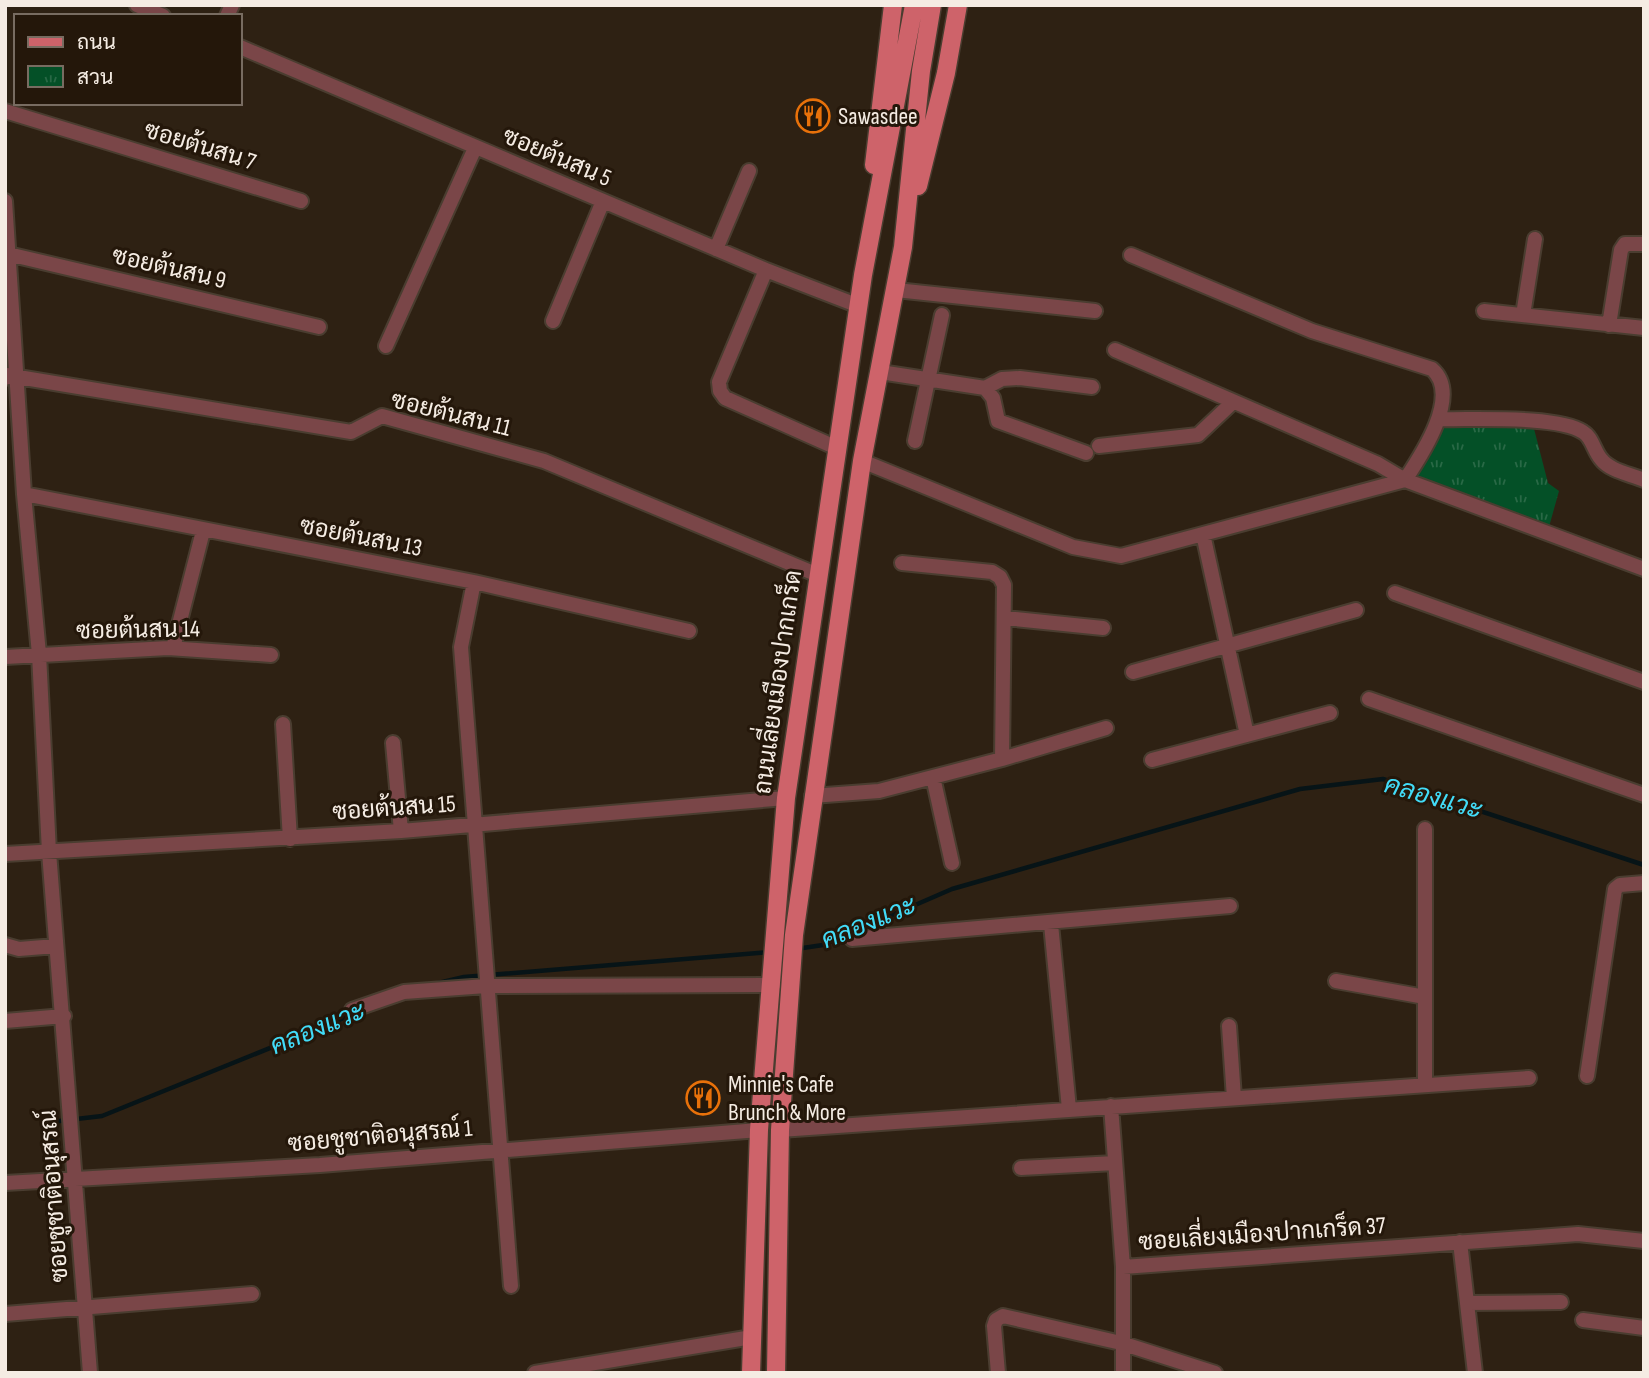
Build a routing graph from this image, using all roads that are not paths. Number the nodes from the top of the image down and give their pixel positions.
1 (137, 5) edge
2 (892, 5) edge
3 (914, 5) edge
4 (932, 5) edge
5 (958, 5) edge
6 (158, 14) edge
7 (242, 48) edge
8 (5, 111) edge
9 (475, 148) junction
10 (749, 171) dead end
11 (5, 201) edge
12 (301, 201) dead end
13 (603, 201) junction
14 (1535, 239) dead end
15 (1644, 244) edge
16 (903, 247) junction
17 (716, 249) junction
18 (1131, 255) dead end
19 (8, 259) edge
20 (766, 270) junction
21 (863, 275) junction
22 (896, 290) junction
23 (859, 306) junction
24 (1484, 310) dead end
25 (1095, 311) dead end
26 (942, 315) dead end
27 (1523, 315) junction
28 (553, 321) dead end
29 (1609, 325) junction
30 (319, 327) dead end
31 (1644, 328) edge
32 (386, 346) dead end
33 (1115, 350) dead end
34 (880, 372) junction
35 (11, 378) edge
36 (929, 379) junction
37 (1092, 387) dead end
38 (985, 388) junction
39 (1233, 402) junction
40 (1439, 419) junction
41 (915, 441) dead end
42 (837, 448) junction
43 (862, 461) junction
44 (1405, 480) junction
45 (1644, 480) edge
46 (24, 494) junction
47 (203, 531) junction
48 (1203, 534) junction
49 (902, 563) dead end
50 (1644, 569) edge
51 (818, 575) junction
52 (474, 582) junction
53 (1395, 593) dead end
54 (1356, 610) dead end
55 (1005, 618) junction
56 (1103, 628) dead end
57 (689, 631) dead end
58 (1227, 646) junction
59 (173, 649) junction
60 (39, 654) junction
61 (271, 655) dead end
62 (5, 657) edge
63 (1133, 672) dead end
64 (1644, 682) edge
65 (1369, 699) dead end
66 (1330, 713) dead end
67 (283, 724) dead end
68 (1106, 729) dead end
69 (1247, 735) junction
70 (393, 743) dead end
71 (1002, 760) junction
72 (1152, 760) dead end
73 (933, 778) junction
74 (1644, 795) edge
75 (812, 796) junction
76 (786, 798) junction
77 (475, 825) junction
78 (1425, 829) dead end
79 (401, 831) junction
80 (290, 839) junction
81 (49, 852) junction
82 (5, 854) edge
83 (952, 863) dead end
84 (1644, 883) edge
85 (1230, 906) dead end
86 (1051, 924) junction
87 (852, 939) dead end
88 (5, 945) edge
89 (56, 946) junction
90 (1336, 981) dead end
91 (773, 983) junction
92 (486, 984) junction
93 (1425, 996) junction
94 (352, 1010) dead end
95 (64, 1016) junction
96 (5, 1021) edge
97 (1229, 1026) dead end
98 (1587, 1076) dead end
99 (1529, 1078) dead end
100 (1425, 1085) junction
101 (1234, 1098) junction
102 (1111, 1106) junction
103 (1069, 1109) junction
104 (759, 1130) junction
105 (780, 1130) junction
106 (499, 1149) junction
107 (1115, 1163) junction
108 (1021, 1168) dead end
109 (76, 1179) junction
110 (5, 1183) edge
111 (1644, 1241) edge
112 (1460, 1242) junction
113 (1123, 1267) junction
114 (511, 1286) dead end
115 (252, 1294) dead end
116 (1561, 1302) dead end
117 (1468, 1303) junction
118 (85, 1309) junction
119 (5, 1314) edge
120 (1583, 1320) dead end
121 (1644, 1328) edge
122 (752, 1337) junction
123 (1121, 1343) junction
124 (1206, 1371) edge
125 (90, 1373) edge
126 (535, 1373) edge
127 (751, 1373) edge
128 (776, 1373) edge
129 (998, 1373) edge
130 (1123, 1373) edge
131 (1475, 1373) edge

1 - 6 street
2 - 21 main road
3 - 21 main road, ถนนเลี่ยงเมืองปากเกร็ด
4 - 16 main road, ถนนเลี่ยงเมืองปากเกร็ด
5 - 16 main road
7 - 9 street, ซอยต้นสน 5
8 - 12 street, ซอยต้นสน 7
9 - 13 street, ซอยต้นสน 5
9 - 32 street
10 - 17 street
11 - 19 street, ซอยชูชาติอนุสรณ์
13 - 17 street, ซอยต้นสน 5
13 - 28 street
14 - 27 street
15 - 29 street
16 - 22 main road, ถนนเลี่ยงเมืองปากเกร็ด
17 - 20 street, ซอยต้นสน 5
18 - 40 street
19 - 30 street, ซอยต้นสน 9
19 - 35 street, ซอยชูชาติอนุสรณ์
20 - 23 street, ซอยต้นสน 5
20 - 42 street
21 - 23 main road, ถนนเลี่ยงเมืองปากเกร็ด
22 - 25 street
22 - 34 main road, ถนนเลี่ยงเมืองปากเกร็ด
23 - 42 main road, ถนนเลี่ยงเมืองปากเกร็ด
24 - 27 street
26 - 36 street
27 - 29 street
29 - 31 street
33 - 39 street
34 - 36 street
34 - 43 main road, ถนนเลี่ยงเมืองปากเกร็ด
35 - 46 street, ซอยชูชาติอนุสรณ์
35 - 51 street, ซอยต้นสน 11
36 - 38 street
36 - 41 street
37 - 38 street
38 - 39 street
39 - 44 street
40 - 44 street
40 - 45 street
42 - 51 main road, ถนนเลี่ยงเมืองปากเกร็ด
43 - 48 street
43 - 75 main road, ถนนเลี่ยงเมืองปากเกร็ด
44 - 48 street
44 - 50 street
46 - 47 street, ซอยต้นสน 13
46 - 60 street, ซอยชูชาติอนุสรณ์
47 - 52 street, ซอยต้นสน 13
47 - 59 street
48 - 58 street
49 - 55 street
51 - 76 main road, ถนนเลี่ยงเมืองปากเกร็ด
52 - 57 street, ซอยต้นสน 13
52 - 77 street
53 - 64 street
54 - 58 street
55 - 56 street
55 - 71 street
58 - 63 street
58 - 69 street
59 - 60 street, ซอยต้นสน 14
59 - 61 street, ซอยต้นสน 14
60 - 62 street, ซอยต้นสน 14
60 - 81 street, ซอยชูชาติอนุสรณ์
65 - 74 street
66 - 69 street
67 - 80 street
68 - 71 street
69 - 72 street
70 - 79 street
71 - 73 street
73 - 75 street
73 - 83 street
75 - 105 main road, ถนนเลี่ยงเมืองปากเกร็ด
76 - 77 street, ซอยต้นสน 15
76 - 91 main road, ถนนเลี่ยงเมืองปากเกร็ด
77 - 79 street, ซอยต้นสน 15
77 - 92 street
78 - 93 street
79 - 80 street, ซอยต้นสน 15
80 - 81 street, ซอยต้นสน 15
81 - 82 street, ซอยต้นสน 15
81 - 89 street, ซอยชูชาติอนุสรณ์
84 - 98 street
85 - 86 street
86 - 87 street
86 - 103 street
88 - 89 street
89 - 95 street, ซอยชูชาติอนุสรณ์
90 - 93 street
91 - 92 street
91 - 104 main road, ถนนเลี่ยงเมืองปากเกร็ด
92 - 94 street
92 - 106 street
93 - 100 street
95 - 96 street
95 - 109 street, ซอยชูชาติอนุสรณ์
97 - 101 street
99 - 100 street
100 - 101 street
101 - 102 street
102 - 103 street
102 - 107 street, ซอยเลี่ยงเมืองปากเกร็ด 37
103 - 105 street
104 - 106 street, ซอยชูชาติอนุสรณ์ 1
104 - 122 main road, ถนนเลี่ยงเมืองปากเกร็ด
105 - 128 main road, ถนนเลี่ยงเมืองปากเกร็ด
106 - 109 street, ซอยชูชาติอนุสรณ์ 1
106 - 114 street
107 - 108 street
107 - 113 street, ซอยเลี่ยงเมืองปากเกร็ด 37
109 - 110 street, ซอยชูชาติอนุสรณ์ 1
109 - 118 street, ซอยชูชาติอนุสรณ์
111 - 112 street, ซอยเลี่ยงเมืองปากเกร็ด 37
112 - 113 street, ซอยเลี่ยงเมืองปากเกร็ด 37
112 - 117 street
113 - 123 street
115 - 118 street
116 - 117 street
117 - 131 street
118 - 119 street
118 - 125 street, ซอยชูชาติอนุสรณ์
120 - 121 street
122 - 126 street
122 - 127 main road, ถนนเลี่ยงเมืองปากเกร็ด
123 - 124 street
123 - 129 street
123 - 130 street

